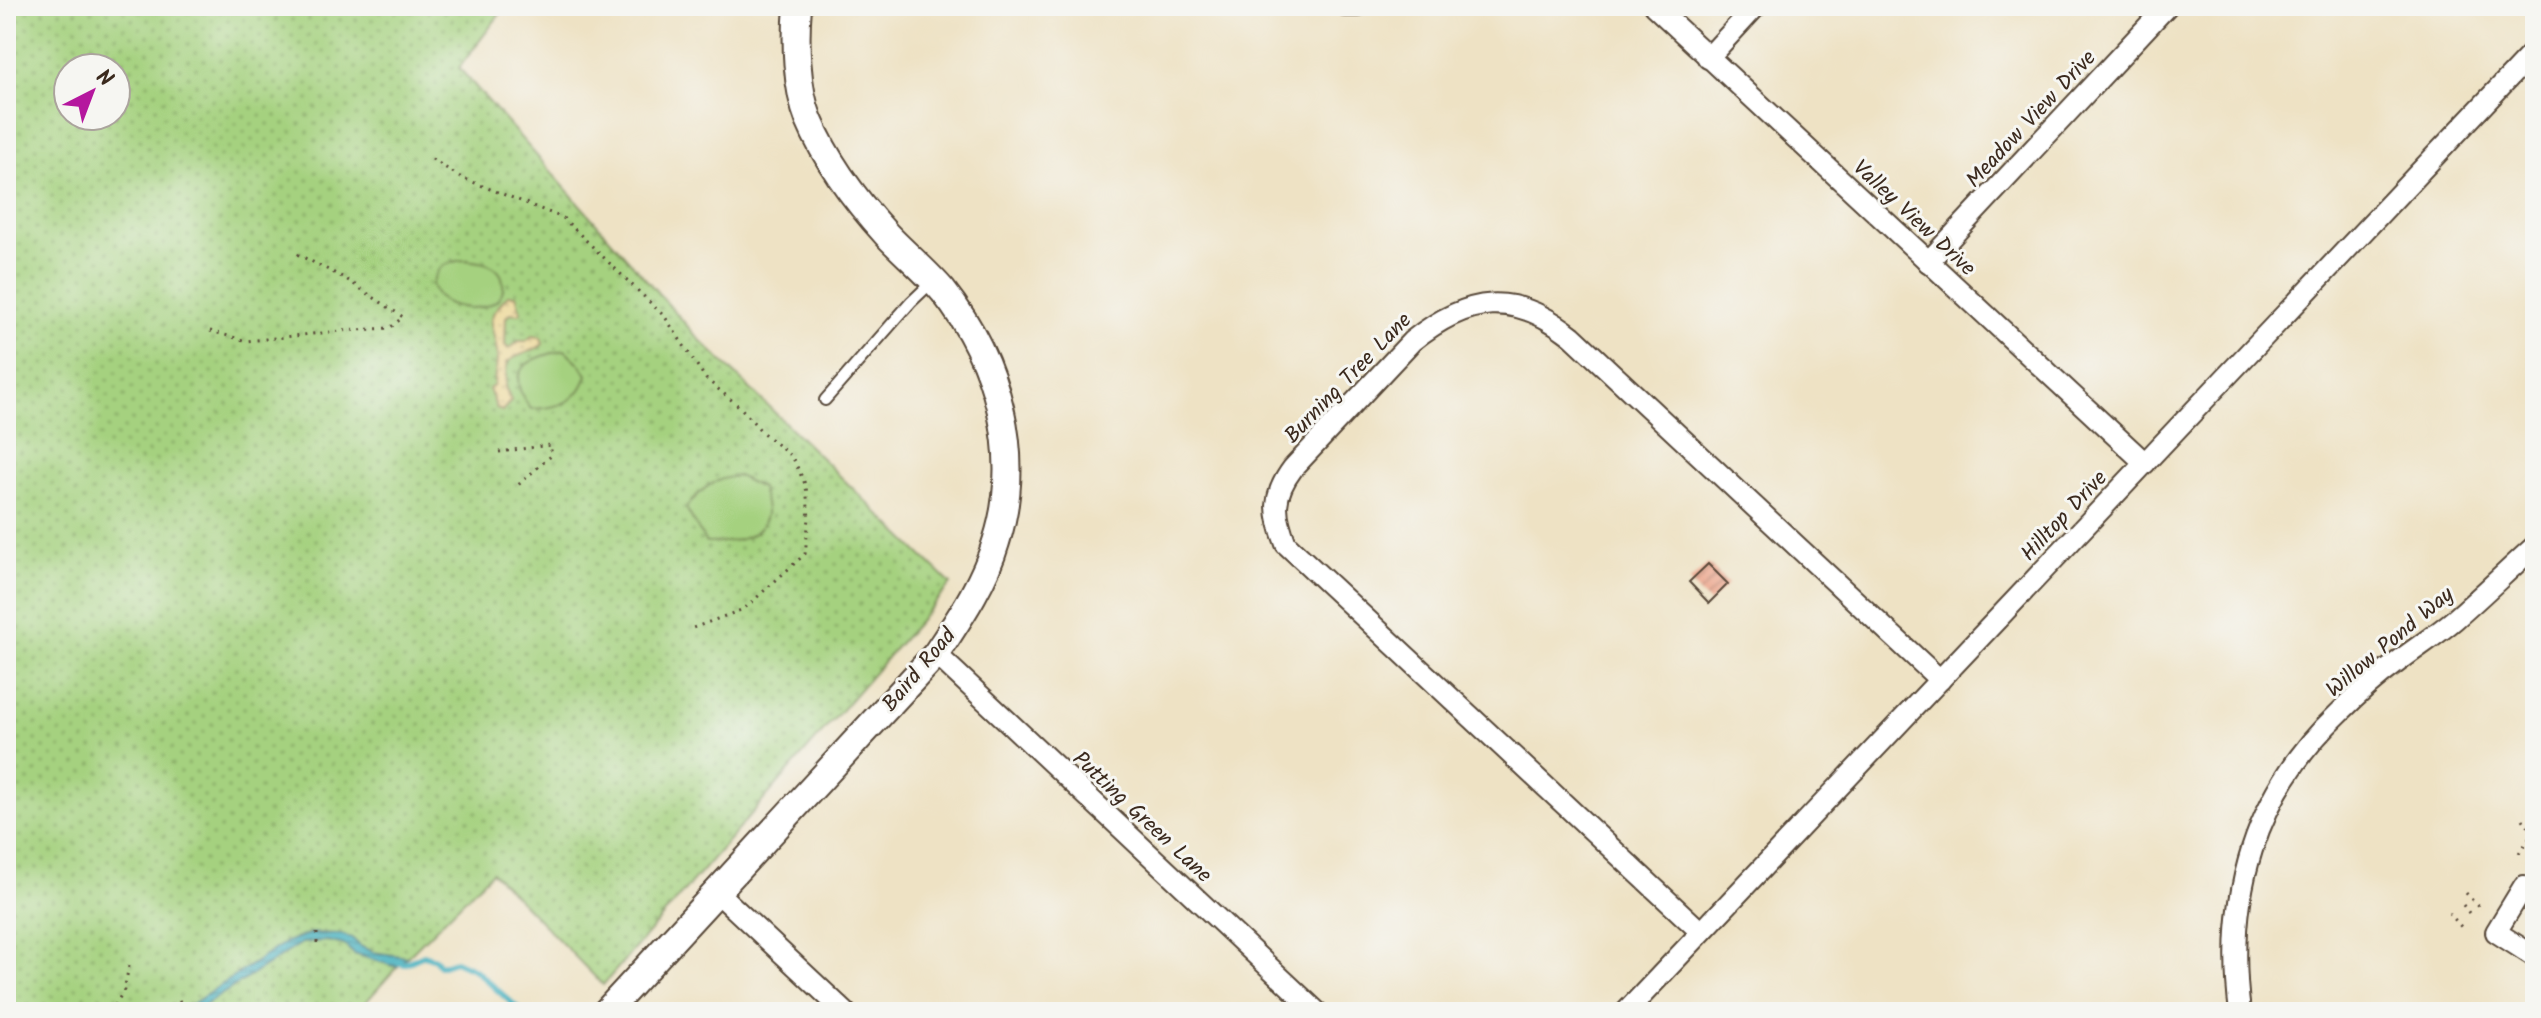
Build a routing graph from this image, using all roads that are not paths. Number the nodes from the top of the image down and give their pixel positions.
1 (798, 6) edge
2 (1345, 6) edge
3 (1358, 6) edge
4 (1654, 6) edge
5 (1756, 6) edge
6 (2167, 6) edge
7 (2535, 50) edge
8 (1708, 58) junction
9 (1928, 262) junction
10 (933, 281) junction
11 (825, 400) dead end
12 (2145, 463) junction
13 (2535, 546) edge
14 (936, 654) junction
15 (1940, 680) junction
16 (718, 893) junction
17 (2535, 893) edge
18 (1701, 932) junction
19 (2535, 957) edge
20 (606, 1012) edge
21 (845, 1012) edge
22 (1317, 1012) edge
23 (1626, 1012) edge
24 (2240, 1012) edge

1 - 10 street, Baird Road
2 - 3 street
4 - 8 street, Valley View Drive
5 - 8 street
6 - 9 street, Meadow View Drive
7 - 12 street, Hilltop Drive
8 - 9 street, Valley View Drive
9 - 12 street, Valley View Drive
10 - 11 lane
10 - 14 street, Baird Road
12 - 15 street, Hilltop Drive
13 - 24 street, Willow Pond Way
14 - 16 street, Baird Road
14 - 22 street, Putting Green Lane
15 - 18 street, Hilltop Drive
15 - 18 street, Burning Tree Lane
16 - 20 street, Baird Road
16 - 21 street
17 - 19 street
18 - 23 street, Hilltop Drive

